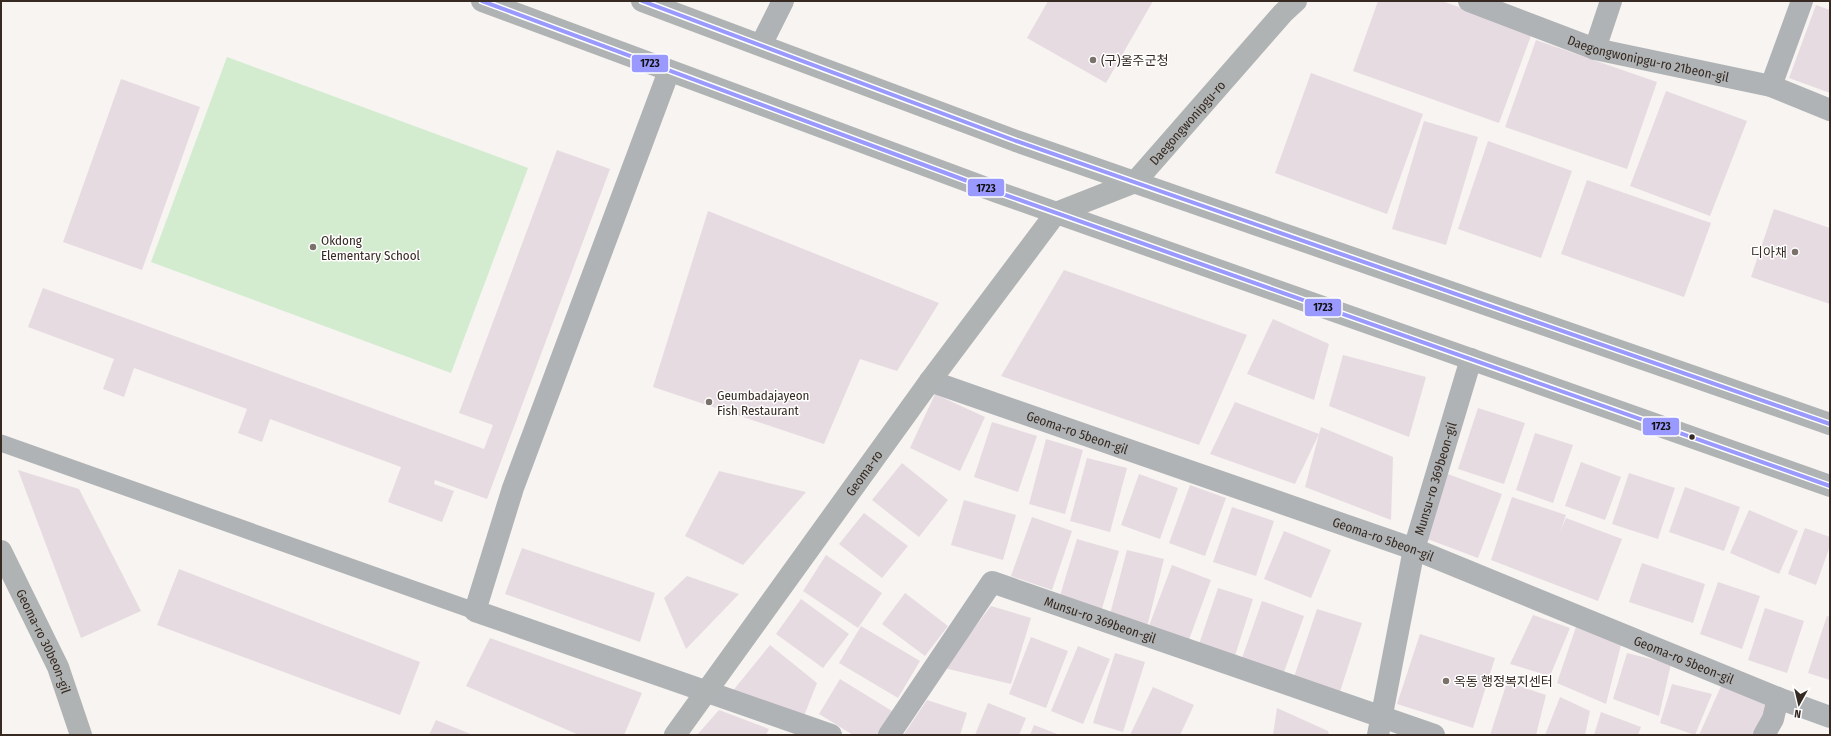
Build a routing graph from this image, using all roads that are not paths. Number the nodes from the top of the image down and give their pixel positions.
1 (482, 1) edge
2 (642, 1) edge
3 (784, 1) edge
4 (1296, 1) edge
5 (1469, 1) edge
6 (1611, 1) edge
7 (1802, 1) edge
8 (761, 45) junction
9 (1595, 49) junction
10 (669, 71) junction
11 (1771, 86) junction
12 (1830, 110) edge
13 (1135, 182) junction
14 (1056, 213) junction
15 (1471, 359) junction
16 (930, 381) junction
17 (1830, 424) edge
18 (1, 443) edge
19 (1830, 486) edge
20 (1414, 549) junction
21 (1, 551) edge
22 (475, 611) junction
23 (706, 693) junction
24 (1778, 698) junction
25 (1830, 717) edge
26 (1380, 726) edge
27 (81, 735) edge
28 (675, 735) edge
29 (832, 735) edge
30 (890, 735) edge
31 (1434, 735) edge
32 (1764, 735) edge

1 - 10 main road
2 - 8 main road
3 - 8 street
4 - 13 main road, Daegongwonipgu-ro
5 - 9 street, Daegongwonipgu-ro 21beon-gil
6 - 9 street
7 - 11 street
8 - 13 main road
9 - 11 street, Daegongwonipgu-ro 21beon-gil
10 - 14 main road
10 - 22 street
11 - 12 street, Daegongwonipgu-ro 21beon-gil
13 - 14 main road, Daegongwonipgu-ro
13 - 17 main road
14 - 15 main road
14 - 16 main road, Geoma-ro
15 - 19 main road
15 - 20 street, Munsu-ro 369beon-gil
16 - 20 street, Geoma-ro 5beon-gil
16 - 23 main road, Geoma-ro
18 - 22 lane
20 - 24 street, Geoma-ro 5beon-gil
20 - 26 street, Munsu-ro 369beon-gil
21 - 27 main road, Geoma-ro 30beon-gil
22 - 23 street
23 - 28 main road, Geoma-ro
23 - 29 street
24 - 25 street, Geoma-ro 5beon-gil
24 - 32 street
26 - 30 street, Munsu-ro 369beon-gil
26 - 31 street, Munsu-ro 369beon-gil

